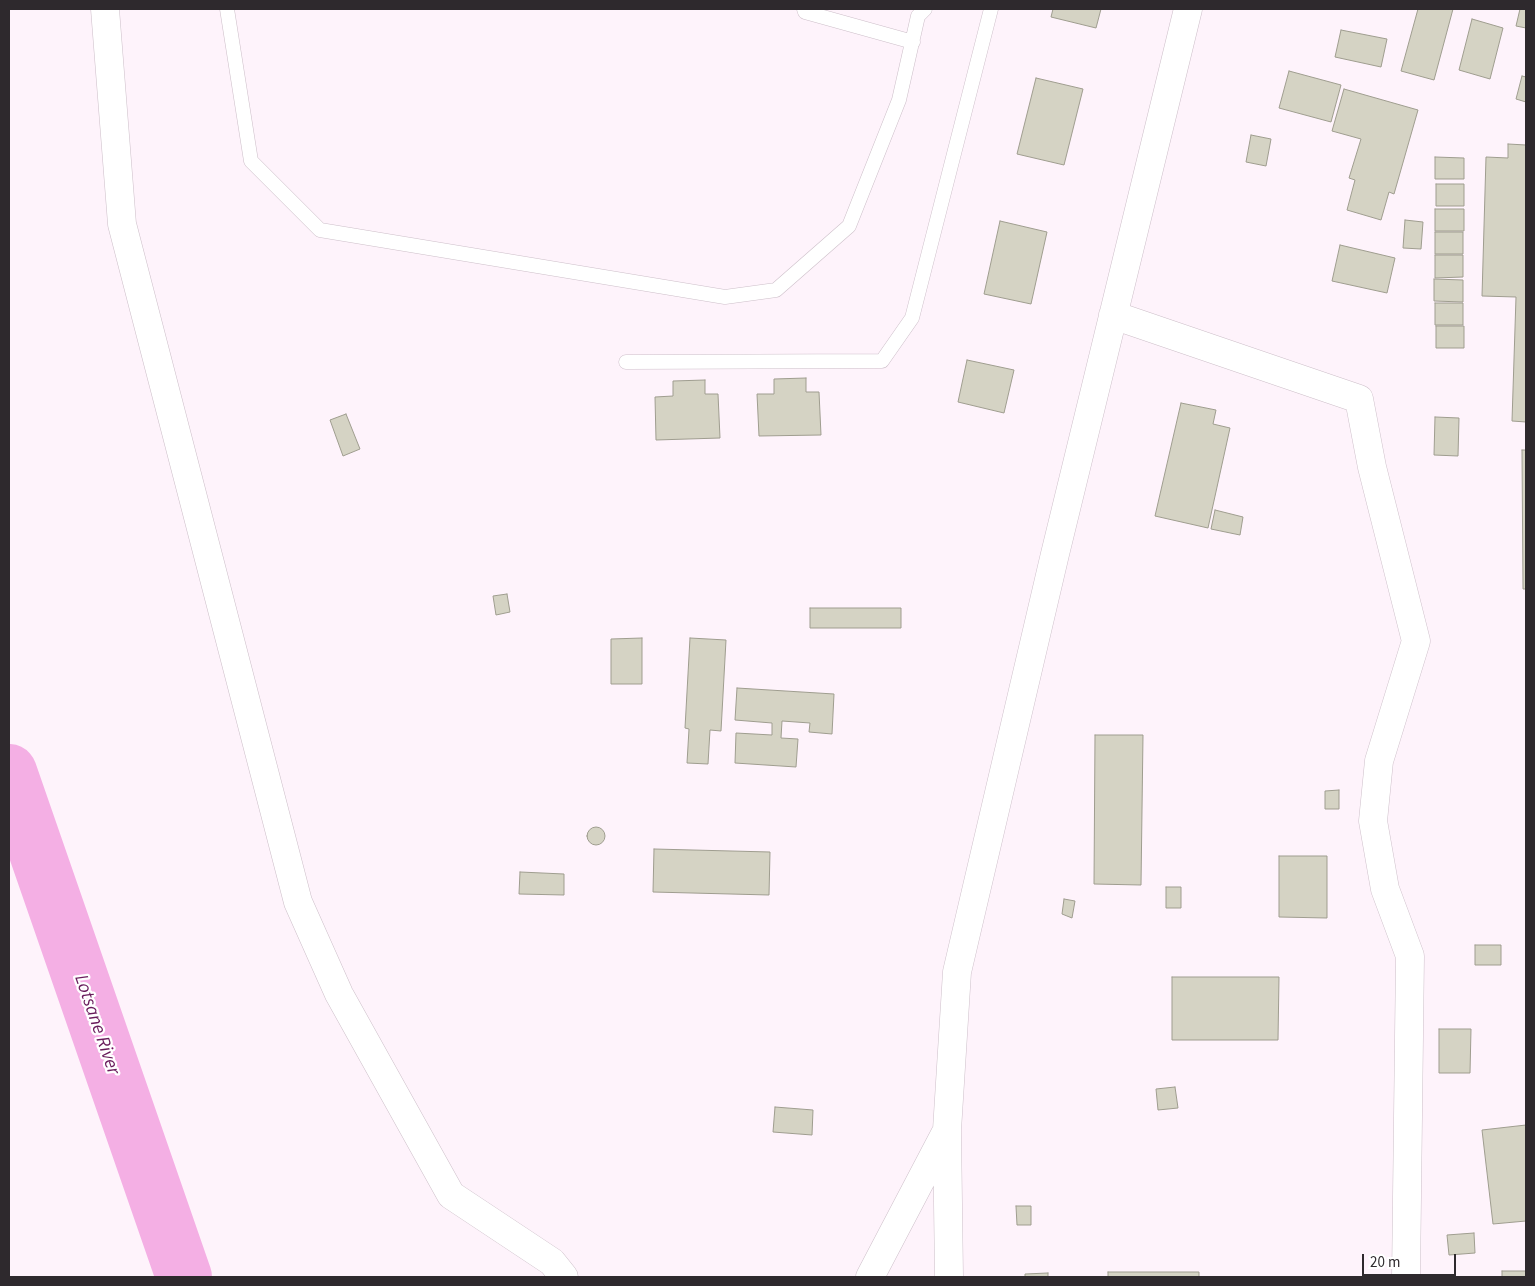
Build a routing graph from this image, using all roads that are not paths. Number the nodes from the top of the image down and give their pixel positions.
1 (105, 9) edge
2 (227, 9) edge
3 (804, 9) edge
4 (925, 9) edge
5 (991, 9) edge
6 (1188, 9) edge
7 (912, 42) junction
8 (1112, 315) junction
9 (626, 362) dead end
10 (947, 1130) junction
11 (564, 1277) edge
12 (870, 1277) edge
13 (949, 1277) edge
14 (1406, 1277) edge

1 - 11 street
2 - 7 lane
3 - 7 lane
4 - 7 lane
5 - 9 lane
6 - 8 street
8 - 10 street
8 - 14 street
10 - 12 street
10 - 13 street

